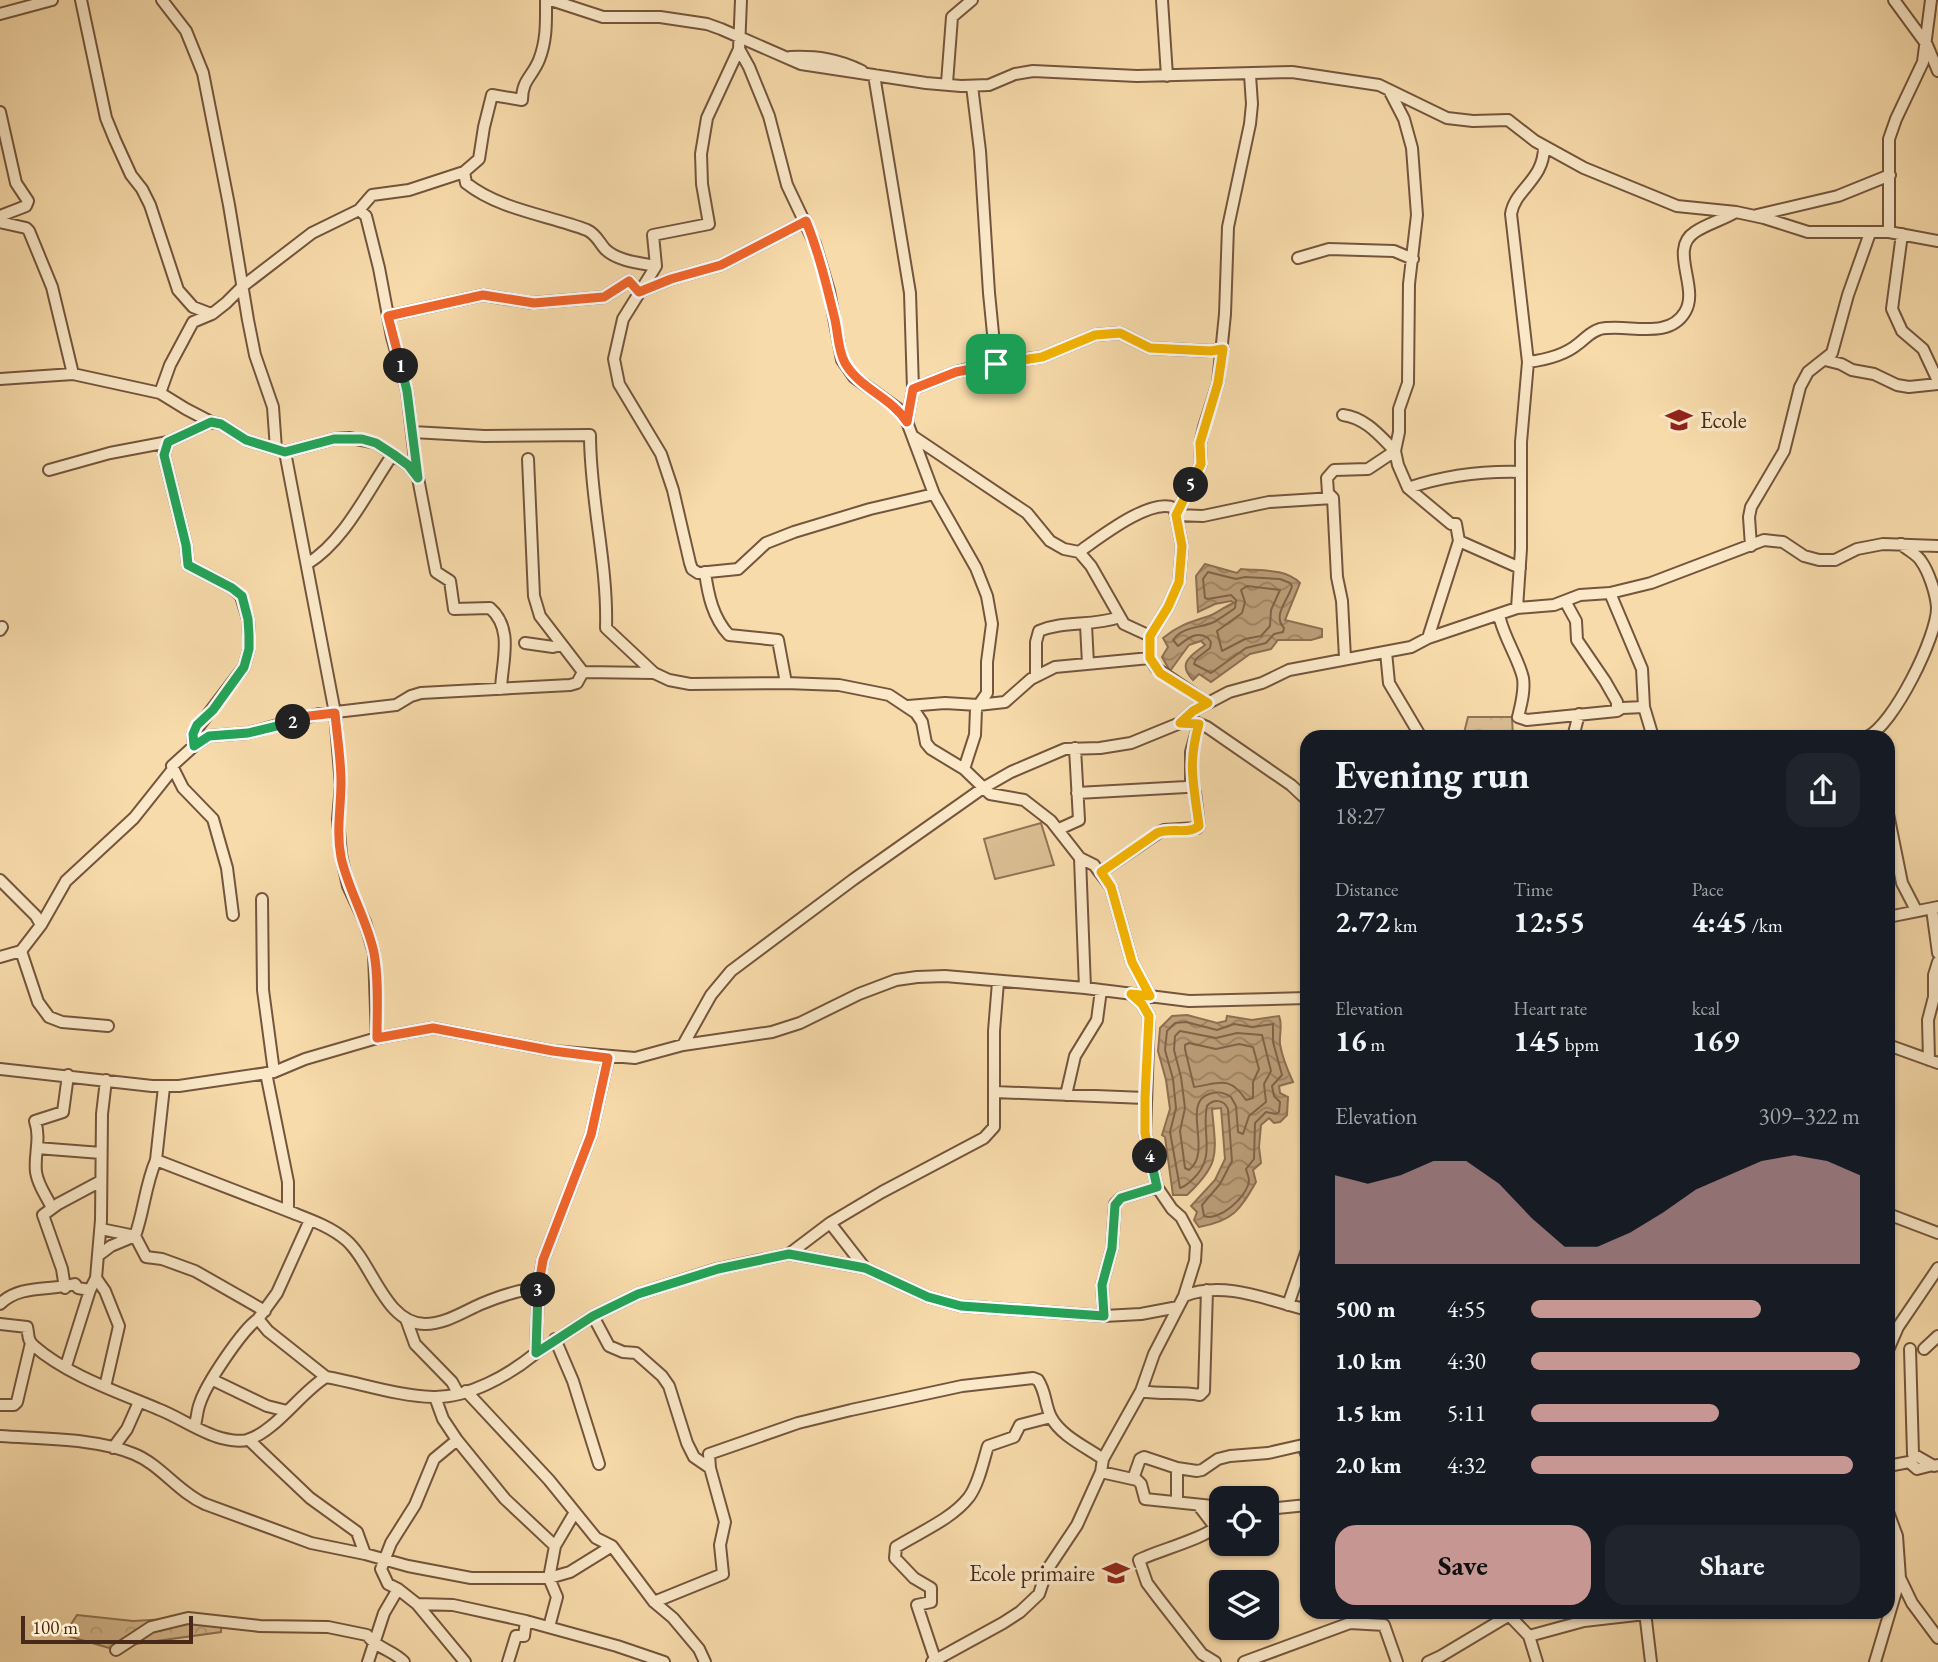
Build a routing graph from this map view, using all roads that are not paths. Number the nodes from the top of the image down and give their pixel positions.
1 (81, 0) edge
2 (162, 0) edge
3 (549, 0) edge
4 (741, 0) edge
5 (972, 0) edge
6 (1162, 0) edge
7 (1894, 0) edge
8 (48, 1) edge
9 (1933, 7) edge
10 (0, 14) edge
11 (739, 44) junction
12 (1927, 45) junction
13 (1938, 71) edge
14 (872, 75) junction
15 (1250, 75) junction
16 (1167, 76) junction
17 (947, 83) junction
18 (972, 86) junction
19 (1390, 90) junction
20 (0, 113) edge
21 (1544, 147) junction
22 (464, 172) junction
23 (1890, 175) junction
24 (359, 210) junction
25 (1736, 212) junction
26 (1755, 216) junction
27 (0, 219) edge
28 (806, 221) junction
29 (1889, 232) junction
30 (1870, 233) junction
31 (1902, 234) junction
32 (1938, 241) edge
33 (1298, 258) dead end
34 (1413, 259) junction
35 (656, 266) junction
36 (243, 286) junction
37 (639, 292) junction
38 (212, 314) junction
39 (388, 316) junction
40 (1223, 349) junction
41 (1825, 360) junction
42 (1528, 362) junction
43 (996, 364) junction
44 (73, 374) junction
45 (0, 379) edge
46 (1938, 382) edge
47 (913, 389) junction
48 (160, 393) junction
49 (1343, 415) dead end
50 (211, 422) junction
51 (907, 422) junction
52 (413, 432) junction
53 (914, 438) junction
54 (168, 442) junction
55 (281, 451) junction
56 (1395, 452) junction
57 (393, 454) junction
58 (528, 459) dead end
59 (48, 470) dead end
60 (1520, 472) junction
61 (418, 478) junction
62 (1408, 488) junction
63 (934, 494) junction
64 (1333, 498) junction
65 (1176, 515) junction
66 (1459, 541) junction
67 (1901, 544) junction
68 (1751, 546) junction
69 (1938, 546) edge
70 (1079, 552) junction
71 (307, 564) junction
72 (1520, 568) junction
73 (705, 572) junction
74 (1610, 593) junction
75 (1565, 601) junction
76 (1517, 608) junction
77 (1496, 616) junction
78 (1120, 617) junction
79 (1086, 625) junction
80 (1150, 636) junction
81 (1428, 638) junction
82 (525, 643) dead end
83 (561, 645) junction
84 (1386, 652) junction
85 (1150, 658) junction
86 (1345, 658) junction
87 (1088, 663) junction
88 (583, 672) junction
89 (654, 673) junction
90 (1036, 676) junction
91 (786, 682) junction
92 (501, 689) junction
93 (1208, 703) junction
94 (978, 705) junction
95 (908, 706) junction
96 (1644, 707) junction
97 (1617, 711) junction
98 (335, 713) junction
99 (1579, 714) junction
100 (1180, 723) junction
101 (1199, 724) junction
102 (1417, 730) edge
103 (1575, 730) edge
104 (1651, 730) edge
105 (1877, 730) edge
106 (194, 746) junction
107 (1075, 748) junction
108 (173, 769) junction
109 (964, 769) junction
110 (1191, 784) junction
111 (983, 789) junction
112 (1077, 793) junction
113 (1300, 793) edge
114 (1059, 829) junction
115 (1895, 848) edge
116 (1080, 858) junction
117 (1101, 872) junction
118 (0, 880) edge
119 (262, 899) dead end
120 (1935, 908) edge
121 (1916, 911) junction
122 (233, 915) dead end
123 (1895, 916) edge
124 (41, 925) junction
125 (21, 951) junction
126 (1938, 954) edge
127 (0, 957) edge
128 (1938, 962) edge
129 (998, 982) junction
130 (1085, 988) junction
131 (1101, 990) junction
132 (1131, 994) junction
133 (1150, 996) junction
134 (1300, 998) edge
135 (108, 1026) dead end
136 (377, 1038) junction
137 (683, 1045) junction
138 (1895, 1047) edge
139 (608, 1058) junction
140 (1934, 1061) edge
141 (0, 1069) edge
142 (270, 1072) junction
143 (68, 1075) junction
144 (106, 1080) junction
145 (164, 1087) junction
146 (995, 1092) junction
147 (1066, 1095) junction
148 (1145, 1098) junction
149 (37, 1148) junction
150 (101, 1153) junction
151 (156, 1160) junction
152 (101, 1181) junction
153 (1157, 1187) junction
154 (52, 1208) junction
155 (288, 1211) junction
156 (1895, 1217) edge
157 (310, 1220) junction
158 (830, 1223) junction
159 (101, 1229) junction
160 (1938, 1233) edge
161 (135, 1236) junction
162 (789, 1254) junction
163 (99, 1255) junction
164 (865, 1268) junction
165 (1938, 1268) edge
166 (1300, 1270) edge
167 (96, 1278) junction
168 (65, 1288) junction
169 (538, 1288) junction
170 (90, 1290) junction
171 (1207, 1290) junction
172 (1184, 1296) junction
173 (0, 1304) edge
174 (1288, 1305) junction
175 (1178, 1307) junction
176 (1300, 1308) edge
177 (261, 1315) junction
178 (593, 1316) junction
179 (1104, 1316) junction
180 (406, 1320) junction
181 (0, 1324) edge
182 (1895, 1334) edge
183 (1938, 1336) edge
184 (555, 1339) junction
185 (31, 1343) junction
186 (1910, 1349) dead end
187 (1924, 1349) dead end
188 (536, 1353) junction
189 (66, 1366) junction
190 (327, 1377) junction
191 (213, 1380) junction
192 (105, 1387) junction
193 (1141, 1391) junction
194 (462, 1392) junction
195 (435, 1397) junction
196 (139, 1402) junction
197 (0, 1405) edge
198 (287, 1411) junction
199 (1051, 1417) junction
200 (195, 1425) junction
201 (0, 1436) edge
202 (249, 1440) junction
203 (457, 1440) junction
204 (1300, 1446) edge
205 (113, 1448) junction
206 (1103, 1459) junction
207 (599, 1464) dead end
208 (1895, 1465) edge
209 (1935, 1465) edge
210 (710, 1468) junction
211 (1177, 1468) junction
212 (1101, 1472) junction
213 (1133, 1479) junction
214 (1177, 1501) junction
215 (1199, 1506) junction
216 (1209, 1506) edge
217 (1300, 1506) edge
218 (1279, 1508) edge
219 (575, 1512) junction
220 (1895, 1531) edge
221 (555, 1546) junction
222 (612, 1546) junction
223 (365, 1554) junction
224 (384, 1559) junction
225 (549, 1578) junction
226 (1900, 1578) junction
227 (398, 1589) junction
228 (1895, 1595) edge
229 (654, 1602) junction
230 (416, 1604) junction
231 (1499, 1619) edge
232 (1512, 1619) edge
233 (1574, 1619) edge
234 (1646, 1619) edge
235 (1888, 1619) edge
236 (526, 1621) junction
237 (549, 1627) junction
238 (1530, 1636) junction
239 (1938, 1638) edge
240 (374, 1645) junction
241 (116, 1650) dead end
242 (933, 1661) edge
243 (368, 1662) edge
244 (404, 1662) edge
245 (465, 1662) edge
246 (508, 1662) edge
247 (664, 1662) edge
248 (705, 1662) edge
249 (1214, 1662) edge
250 (1244, 1662) edge
251 (1396, 1662) edge
252 (1428, 1662) edge
253 (1537, 1662) edge
254 (1651, 1662) edge
255 (1875, 1662) edge

1 - 38 street
2 - 36 street
3 - 11 street
3 - 22 street
4 - 11 street
5 - 17 street
6 - 16 street
7 - 12 street
8 - 10 street
9 - 12 street
11 - 14 street
11 - 28 street
11 - 35 street
12 - 13 street
12 - 23 street
14 - 17 street
14 - 47 street
15 - 16 street
15 - 19 street
15 - 40 street
16 - 18 street
17 - 18 street
18 - 43 street
19 - 21 street
19 - 34 street
20 - 27 street
21 - 25 street
21 - 42 street
22 - 24 street
22 - 35 street
23 - 26 street
23 - 29 street
24 - 36 street
24 - 39 street
25 - 26 street
25 - 42 street
26 - 30 street
27 - 44 street
28 - 37 street
28 - 51 street
29 - 30 street
29 - 31 street
30 - 41 street
31 - 32 street
31 - 46 street
33 - 34 street
34 - 56 street
35 - 37 street
36 - 38 street
36 - 55 street
37 - 39 street
37 - 73 street
38 - 48 street
39 - 52 street
40 - 43 street
40 - 65 street
41 - 46 street
41 - 68 street
42 - 60 street
43 - 47 street
44 - 45 street
44 - 48 street
47 - 51 street
48 - 50 street
49 - 56 street
50 - 54 street
50 - 55 street
51 - 53 street
52 - 61 street
52 - 89 street
53 - 63 street
53 - 70 street
54 - 59 street
54 - 106 street
55 - 57 street
55 - 71 street
56 - 62 street
56 - 64 street
57 - 61 street
57 - 71 street
58 - 83 street
60 - 62 street
60 - 72 street
61 - 92 street
62 - 66 street
63 - 73 street
63 - 94 street
64 - 65 street
64 - 86 street
65 - 70 street
65 - 80 street
66 - 72 street
66 - 81 street
67 - 68 street
67 - 69 street
67 - 105 street
68 - 74 street
70 - 78 street
71 - 98 street
72 - 76 street
73 - 91 street
74 - 75 street
74 - 96 street
75 - 76 street
75 - 97 street
76 - 77 street
77 - 81 street
77 - 99 street
78 - 79 street
78 - 80 street
79 - 87 street
79 - 90 street
80 - 85 street
81 - 84 street
82 - 83 street
83 - 88 street
84 - 86 street
84 - 102 street
85 - 87 street
85 - 93 street
86 - 93 street
87 - 90 street
88 - 89 street
88 - 92 street
89 - 91 street
90 - 94 street
91 - 95 street
92 - 98 street
93 - 100 street
94 - 95 street
94 - 109 street
95 - 109 street
96 - 97 street
96 - 104 street
97 - 99 street
98 - 106 street
98 - 136 street
99 - 103 street
100 - 101 street
100 - 107 street
101 - 110 street
101 - 113 street
106 - 108 street
107 - 111 street
107 - 112 street
108 - 122 street
108 - 124 street
109 - 111 street
110 - 112 street
110 - 117 street
111 - 114 street
111 - 137 street
112 - 114 street
114 - 116 street
115 - 121 street
116 - 117 street
116 - 130 street
117 - 133 street
118 - 124 street
119 - 142 street
120 - 121 street
120 - 126 street
121 - 123 street
124 - 125 street
125 - 127 street
125 - 135 street
128 - 140 street
129 - 130 street
129 - 137 street
129 - 146 street
130 - 131 street
131 - 132 street
131 - 147 street
132 - 133 street
132 - 148 street
133 - 134 street
136 - 139 street
136 - 142 street
137 - 139 street
138 - 140 street
139 - 169 street
141 - 143 street
142 - 145 street
142 - 155 street
143 - 144 street
143 - 149 street
144 - 145 street
144 - 150 street
145 - 151 street
146 - 147 street
146 - 158 street
147 - 148 street
148 - 153 street
149 - 150 street
149 - 154 street
150 - 152 street
151 - 155 street
151 - 161 street
152 - 154 street
152 - 159 street
153 - 172 street
153 - 179 street
154 - 168 street
155 - 157 street
156 - 160 street
157 - 177 street
157 - 180 street
158 - 162 street
158 - 164 street
159 - 161 street
159 - 163 street
161 - 163 street
161 - 177 street
162 - 164 street
162 - 178 street
163 - 167 street
164 - 179 street
165 - 182 street
166 - 174 street
167 - 170 street
167 - 192 street
168 - 170 street
168 - 173 street
169 - 180 street
169 - 188 street
170 - 189 street
171 - 172 street
171 - 174 street
171 - 193 street
172 - 175 street
174 - 176 street
175 - 179 street
175 - 193 street
177 - 190 street
177 - 191 street
178 - 184 street
178 - 210 street
180 - 194 street
181 - 185 street
183 - 187 street
184 - 188 street
184 - 207 street
185 - 189 street
185 - 197 street
186 - 209 street
188 - 194 street
189 - 192 street
190 - 195 street
190 - 198 street
191 - 198 street
191 - 200 street
192 - 196 street
193 - 206 street
194 - 195 street
194 - 219 street
195 - 203 street
196 - 200 street
196 - 205 street
198 - 202 street
199 - 206 street
199 - 210 street
199 - 242 street
200 - 202 street
201 - 205 street
202 - 223 street
203 - 221 street
203 - 224 street
204 - 211 street
205 - 223 street
206 - 212 street
208 - 209 street
210 - 229 street
211 - 213 street
211 - 214 street
212 - 213 street
212 - 242 street
213 - 214 street
214 - 215 street
215 - 216 street
215 - 249 street
217 - 218 street
219 - 221 street
219 - 222 street
220 - 226 street
221 - 225 street
222 - 225 street
222 - 229 street
223 - 224 street
224 - 225 street
224 - 227 street
225 - 237 street
226 - 228 street
226 - 239 street
227 - 230 street
227 - 240 street
229 - 248 street
230 - 236 street
230 - 245 street
231 - 252 street
232 - 238 street
233 - 238 street
234 - 254 street
235 - 255 street
236 - 237 street
236 - 246 street
237 - 247 street
238 - 253 street
240 - 241 street
240 - 243 street
240 - 244 street
250 - 251 street

